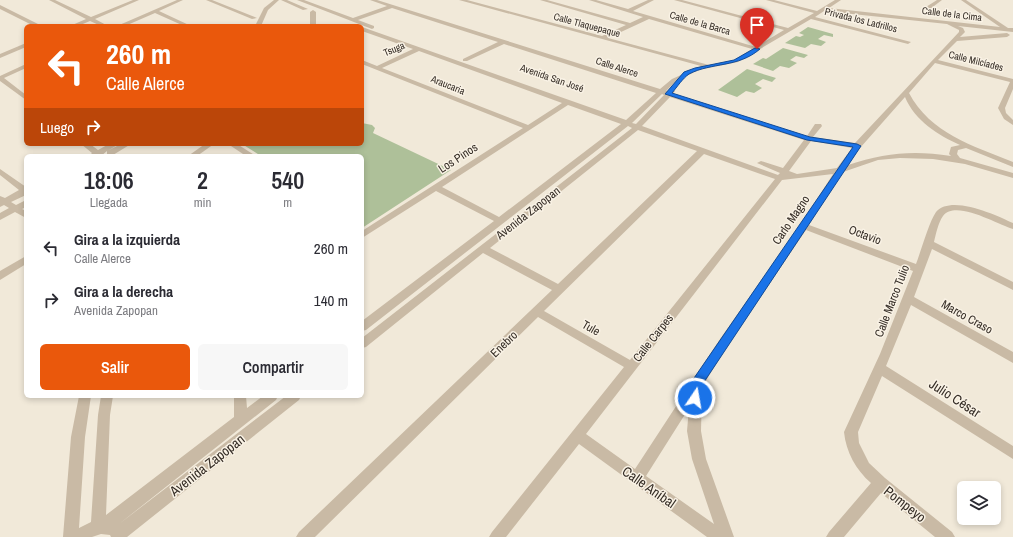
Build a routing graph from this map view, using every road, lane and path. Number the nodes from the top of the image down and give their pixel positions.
1 (51, 0) edge
2 (137, 0) edge
3 (181, 0) edge
4 (208, 0) edge
5 (267, 0) edge
6 (277, 0) edge
7 (283, 0) edge
8 (299, 0) edge
9 (372, 0) edge
10 (461, 0) edge
11 (542, 0) edge
12 (591, 0) edge
13 (652, 0) edge
14 (676, 0) edge
15 (768, 0) edge
16 (839, 0) edge
17 (940, 0) edge
18 (963, 0) edge
19 (471, 1) edge
20 (392, 6) junction
21 (0, 7) edge
22 (928, 8) dead end
23 (820, 10) junction
24 (154, 11) junction
25 (628, 11) junction
26 (313, 12) junction
27 (648, 17) junction
28 (810, 17) junction
29 (92, 18) junction
30 (254, 18) junction
31 (946, 22) junction
32 (353, 23) edge
33 (34, 24) edge
34 (78, 24) edge
35 (102, 24) edge
36 (125, 24) edge
37 (183, 24) edge
38 (252, 24) edge
39 (259, 24) edge
40 (313, 24) edge
41 (630, 25) junction
42 (364, 26) edge
43 (364, 30) edge
44 (788, 30) junction
45 (384, 31) junction
46 (1012, 32) edge
47 (377, 34) junction
48 (603, 38) junction
49 (956, 39) junction
50 (503, 42) junction
51 (908, 42) dead end
52 (24, 46) edge
53 (419, 49) junction
54 (757, 49) junction
55 (0, 56) edge
56 (465, 60) junction
57 (934, 61) junction
58 (364, 63) edge
59 (709, 66) junction
60 (24, 67) edge
61 (377, 68) junction
62 (0, 78) edge
63 (1013, 81) edge
64 (665, 93) junction
65 (906, 93) junction
66 (1011, 93) edge
67 (24, 96) edge
68 (568, 102) junction
69 (635, 123) junction
70 (1013, 123) edge
71 (818, 126) dead end
72 (528, 127) junction
73 (809, 139) junction
74 (88, 146) edge
75 (112, 146) edge
76 (122, 146) edge
77 (207, 146) edge
78 (235, 146) edge
79 (857, 146) junction
80 (967, 146) junction
81 (703, 150) junction
82 (98, 154) edge
83 (100, 154) edge
84 (102, 154) edge
85 (195, 154) edge
86 (249, 154) edge
87 (956, 159) junction
88 (1013, 165) edge
89 (0, 170) edge
90 (840, 170) junction
91 (782, 175) junction
92 (1013, 176) edge
93 (435, 187) junction
94 (24, 189) edge
95 (24, 192) edge
96 (1, 202) edge
97 (24, 204) edge
98 (14, 209) junction
99 (24, 214) edge
100 (0, 217) edge
101 (501, 221) junction
102 (804, 226) junction
103 (1013, 226) edge
104 (364, 234) edge
105 (930, 244) junction
106 (483, 249) junction
107 (24, 260) edge
108 (918, 269) junction
109 (0, 276) edge
110 (1013, 286) edge
111 (560, 289) junction
112 (908, 299) junction
113 (538, 312) junction
114 (364, 325) edge
115 (364, 342) edge
116 (1013, 358) edge
117 (631, 366) junction
118 (880, 368) junction
119 (696, 384) junction
120 (85, 398) edge
121 (107, 398) edge
122 (240, 398) edge
123 (269, 398) edge
124 (292, 398) edge
125 (241, 420) junction
126 (578, 436) junction
127 (1013, 453) edge
128 (864, 468) joint
129 (637, 478) junction
130 (880, 484) junction
131 (101, 526) junction
132 (118, 536) edge
133 (71, 537) edge
134 (78, 537) edge
135 (304, 537) edge
136 (497, 537) edge
137 (720, 537) edge
138 (726, 537) edge
139 (834, 537) edge
140 (947, 537) edge

1 - 29 street
2 - 29 street
3 - 24 street
4 - 30 street
5 - 30 street
6 - 39 street
7 - 26 street, Avenida San José
8 - 32 street, Avenida San José
9 - 20 street, Calle Alerce
10 - 19 street, Calle Tlaquepaque
11 - 41 street
12 - 25 street, Calle de la Barca
13 - 25 street
14 - 44 street
15 - 23 street, Calle de la Cima
16 - 23 street, Avenida Zapopan
17 - 22 street
18 - 46 street
19 - 48 street, Calle Tlaquepaque
20 - 32 street
20 - 50 street, Calle Alerce
21 - 33 street
23 - 28 street, Avenida Zapopan
23 - 31 street, Calle de la Cima
24 - 36 street
24 - 37 street
25 - 27 street, Calle de la Barca
26 - 32 street, Avenida San José
26 - 40 street
27 - 41 street
27 - 54 street, Calle de la Barca
28 - 44 street, Avenida Zapopan
28 - 51 street, Privada los Ladrillos
29 - 34 street
29 - 35 street
30 - 38 street
31 - 46 street, Calle de la Cima
31 - 49 street
41 - 48 street
42 - 45 street, Avenida San José
43 - 47 street, Avenida San José
44 - 54 street, Avenida Zapopan
45 - 47 street
45 - 56 street, Avenida San José
46 - 49 street
47 - 53 street, Avenida San José
48 - 59 street, Calle Tlaquepaque
49 - 57 street, Carlo Magno
50 - 56 street
50 - 64 street, Calle Alerce
52 - 55 street
53 - 61 street, Tsuga
53 - 68 street, Avenida San José
54 - 59 street, Avenida Zapopan
56 - 69 street, Avenida San José
57 - 63 street, Calle Milcíades
57 - 65 street, Carlo Magno
58 - 61 street, Araucaria
59 - 64 street, Avenida Zapopan
60 - 62 street
61 - 72 street, Araucaria
62 - 67 street
63 - 66 street
64 - 69 street, Avenida Zapopan
64 - 73 street, Calle Alerce
65 - 79 street, Carlo Magno
65 - 80 street
66 - 70 street
68 - 69 street, Avenida San José
68 - 72 street, Los Pinos
69 - 81 street, Avenida San José
69 - 91 street, Avenida San José
69 - 101 street, Avenida Zapopan
69 - 106 street, Avenida Zapopan
71 - 73 street, Calle Carpes
72 - 93 street, Los Pinos
73 - 79 street, Calle Alerce
73 - 91 street, Calle Carpes
74 - 82 street
75 - 83 street
76 - 84 street
77 - 85 street
78 - 86 street
79 - 90 street, Carlo Magno
80 - 87 street
80 - 88 street
81 - 91 street, Avenida San José
81 - 111 street, Enebro
87 - 90 street, Avenida San José
87 - 92 street, Avenida San José
89 - 94 street
90 - 91 street, Avenida San José
90 - 102 street, Carlo Magno
91 - 117 street, Calle Carpes
93 - 101 street
93 - 104 street, Los Pinos
95 - 96 street
96 - 98 street
97 - 98 street
98 - 99 street
98 - 100 street
101 - 114 street, Avenida Zapopan
102 - 108 street, Octavio
102 - 119 street, Carlo Magno
103 - 105 street, Calle Marco Tulio
105 - 108 street, Calle Marco Tulio
105 - 110 street
106 - 111 street
106 - 115 street, Avenida Zapopan
107 - 109 street
108 - 112 street, Calle Marco Tulio
111 - 113 street, Enebro
112 - 116 street, Marco Craso
112 - 118 street, Calle Marco Tulio
113 - 117 street, Tule
113 - 135 street, Enebro
117 - 126 street, Calle Carpes
118 - 127 street, Julio César
118 - 128 street, Calle Marco Tulio
119 - 129 street, Carlo Magno
119 - 138 street
120 - 133 street
121 - 131 street
122 - 125 street
123 - 125 street, Avenida Zapopan
124 - 132 street, Avenida Zapopan
125 - 131 street, Avenida Zapopan
126 - 129 street, Calle Aníbal
126 - 136 street, Calle Carpes
128 - 130 street, Pompeyo
129 - 137 street, Calle Aníbal
130 - 139 street
130 - 140 street, Pompeyo
131 - 132 street
131 - 134 street, Avenida Zapopan

